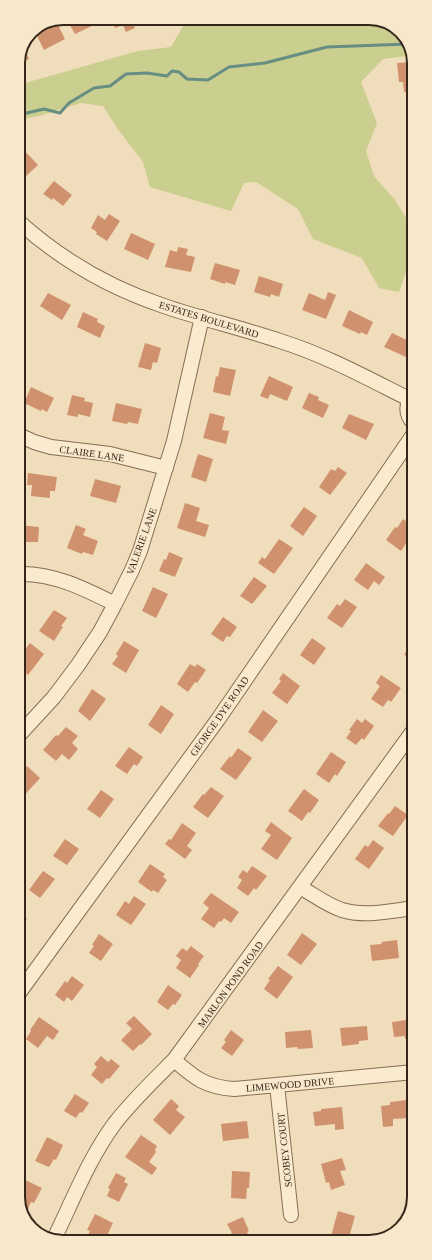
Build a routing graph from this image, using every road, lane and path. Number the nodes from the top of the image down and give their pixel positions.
1 (25, 227) edge
2 (202, 317) junction
3 (407, 395) edge
4 (25, 438) edge
5 (407, 444) edge
6 (166, 468) junction
7 (25, 575) edge
8 (115, 604) junction
9 (25, 728) edge
10 (407, 739) edge
11 (300, 887) junction
12 (407, 909) edge
13 (25, 985) edge
14 (174, 1060) junction
15 (407, 1073) edge
16 (277, 1085) junction
17 (291, 1215) dead end
18 (56, 1234) edge

1 - 2 street, ESTATES BOULEVARD
2 - 3 street, ESTATES BOULEVARD
2 - 6 street, VALERIE LANE
4 - 6 street, CLAIRE LANE
5 - 13 street, GEORGE DYE ROAD
6 - 8 street, VALERIE LANE
7 - 8 street
8 - 9 street, VALERIE LANE
10 - 11 street, MARLON POND ROAD
11 - 12 street
11 - 14 street, MARLON POND ROAD
14 - 16 street, LIMEWOOD DRIVE
14 - 18 street, MARLON POND ROAD
15 - 16 street, LIMEWOOD DRIVE
16 - 17 street, SCOBEY COURT

